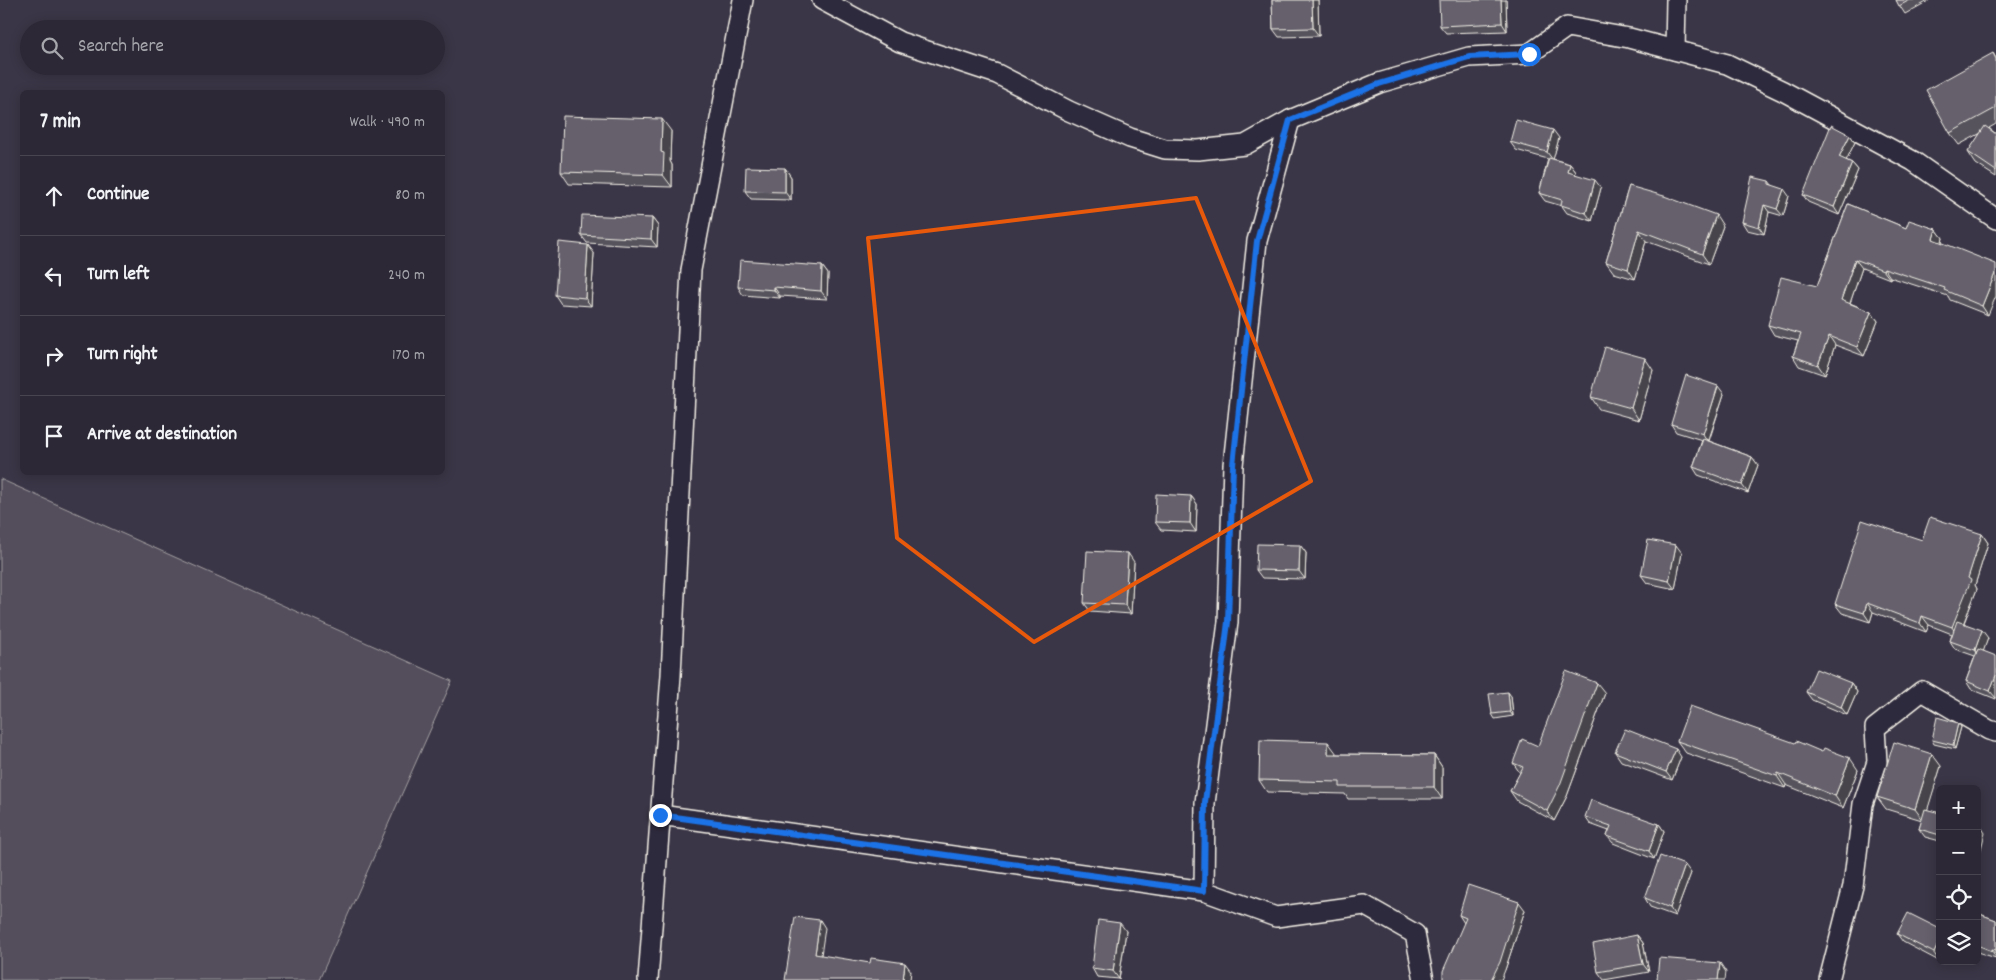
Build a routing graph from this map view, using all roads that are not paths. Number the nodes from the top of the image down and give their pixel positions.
1 (742, 0) edge
2 (822, 0) edge
3 (1676, 0) edge
4 (1675, 50) junction
5 (1290, 120) junction
6 (1996, 219) edge
7 (1996, 732) edge
8 (660, 815) junction
9 (1204, 891) junction
10 (648, 980) edge
11 (1424, 980) edge
12 (1830, 980) edge

1 - 8 street
2 - 5 street
3 - 4 street
4 - 5 street
4 - 6 street
5 - 9 street
7 - 12 street
8 - 9 street
8 - 10 street
9 - 11 street

